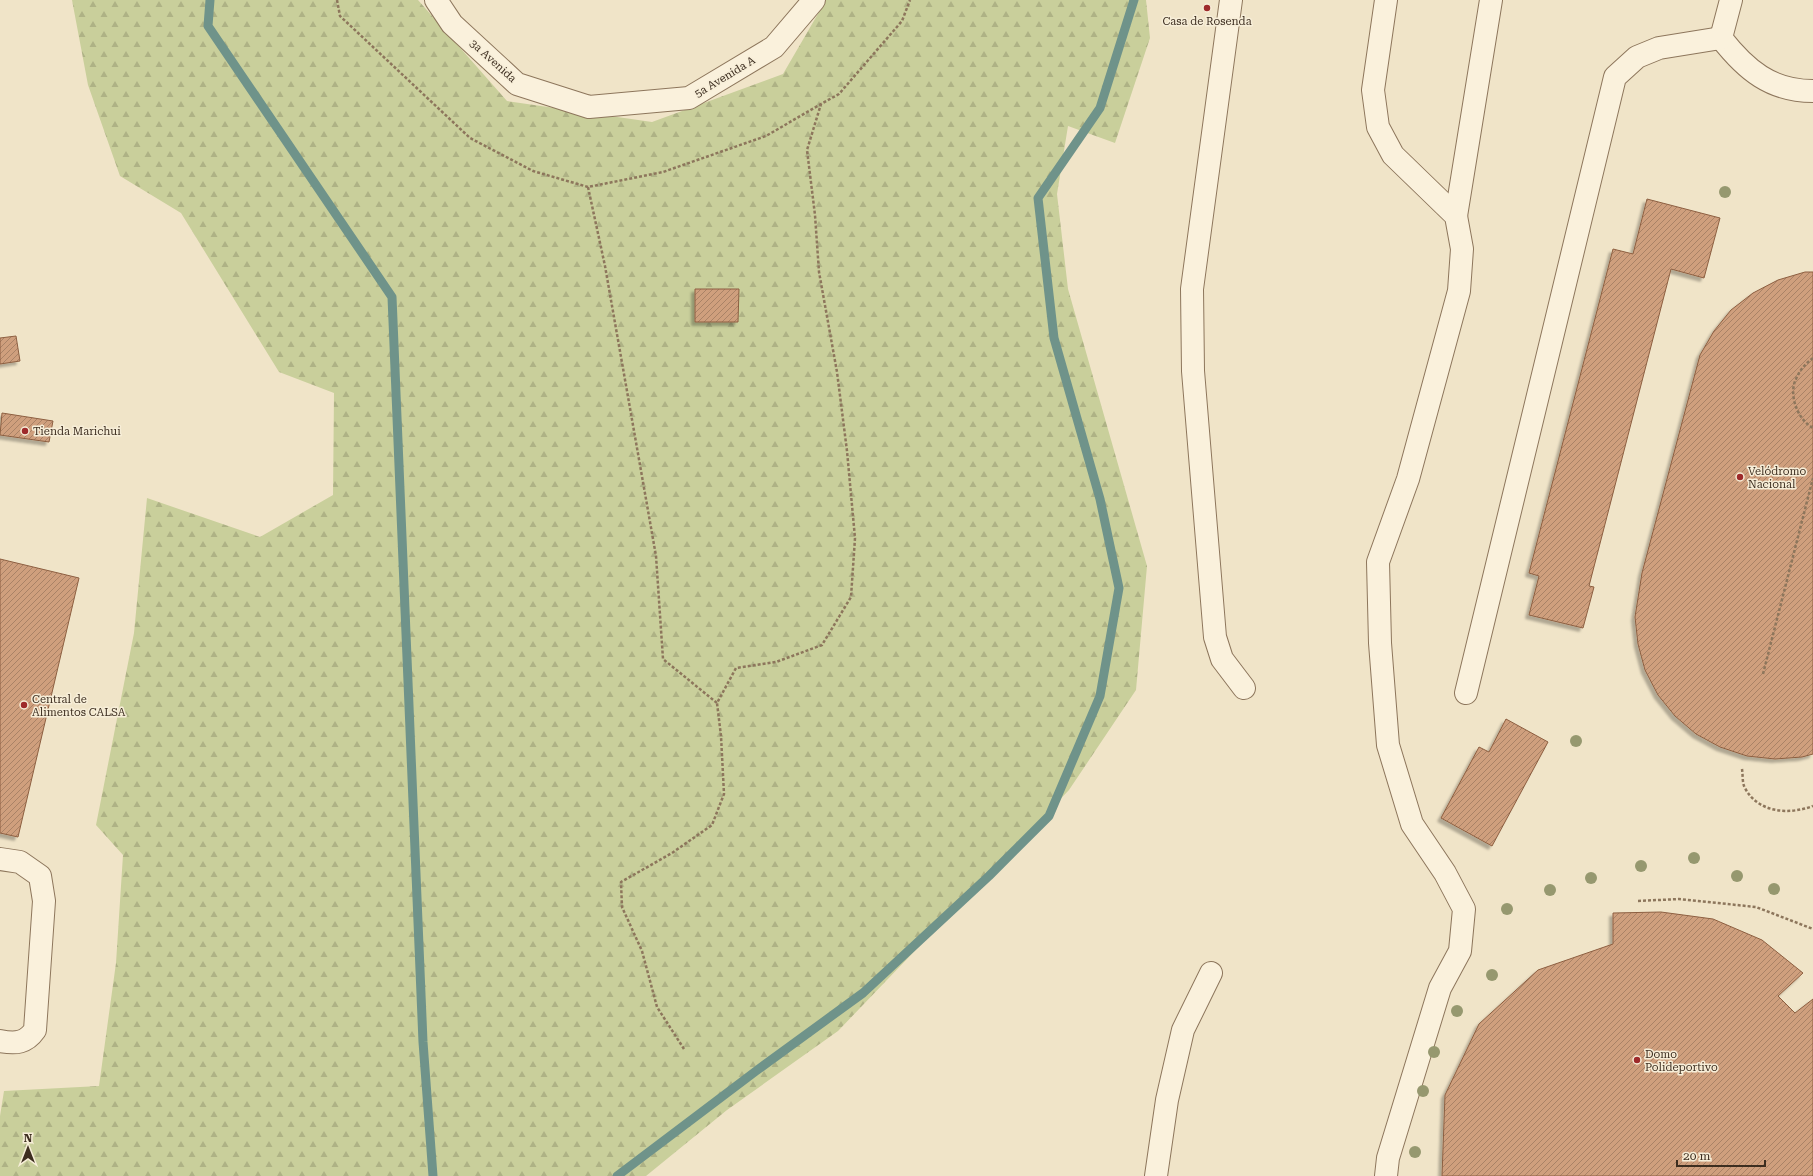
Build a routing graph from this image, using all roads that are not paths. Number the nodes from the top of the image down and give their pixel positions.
1 (436, 0) edge
2 (814, 0) edge
3 (1231, 0) edge
4 (1386, 0) edge
5 (1491, 0) edge
6 (1731, 0) edge
7 (1721, 38) junction
8 (1813, 91) edge
9 (589, 107) joint
10 (1456, 216) junction
11 (1244, 688) dead end
12 (1466, 693) dead end
13 (0, 859) edge
14 (1211, 973) dead end
15 (0, 1041) edge
16 (1156, 1176) edge
17 (1386, 1176) edge

1 - 9 street, 3a Avenida
2 - 9 street, 5a Avenida A
3 - 11 street
4 - 10 street
5 - 10 street
6 - 7 street
7 - 8 street
7 - 12 street
10 - 17 street
13 - 15 street
14 - 16 street

